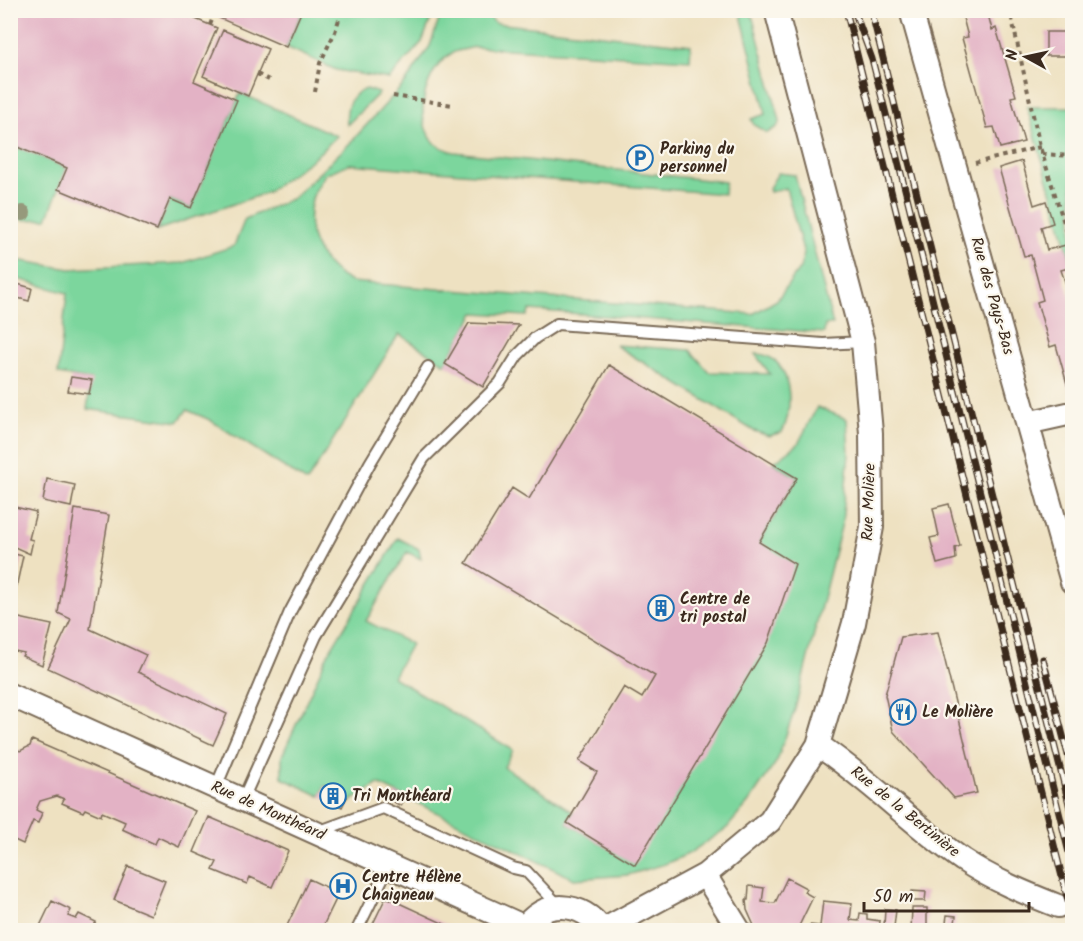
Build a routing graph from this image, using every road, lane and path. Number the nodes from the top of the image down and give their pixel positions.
1 (216, 10) edge
2 (342, 10) edge
3 (776, 10) edge
4 (911, 10) edge
5 (1018, 10) edge
6 (210, 26) dead end
7 (258, 75) dead end
8 (269, 80) dead end
9 (315, 92) dead end
10 (393, 96) dead end
11 (453, 105) dead end
12 (1040, 147) junction
13 (1042, 154) junction
14 (1072, 156) edge
15 (956, 168) junction
16 (1072, 248) edge
17 (862, 342) junction
18 (428, 367) dead end
19 (1072, 413) edge
20 (1028, 423) junction
21 (1072, 582) edge
22 (10, 695) edge
23 (819, 746) junction
24 (216, 787) junction
25 (243, 799) junction
26 (317, 832) junction
27 (389, 865) junction
28 (705, 875) junction
29 (1058, 906) dead end
30 (559, 907) junction
31 (524, 929) edge
32 (357, 930) edge
33 (603, 930) edge
34 (739, 930) edge

1 - 6 path
2 - 9 path
3 - 17 street, Rue Molière
4 - 15 street, Rue des Pays-Bas
5 - 12 path
7 - 8 path
10 - 11 path
12 - 13 path
12 - 15 path
13 - 14 path
13 - 16 path
15 - 20 street, Rue des Pays-Bas
17 - 23 street, Rue Molière
17 - 25 lane
18 - 24 lane
19 - 20 street
20 - 21 street, Rue des Pays-Bas
22 - 24 street, Rue de Monthéard
23 - 28 street, Rue Molière
23 - 29 street, Rue de la Bertinière
24 - 25 street, Rue de Monthéard
25 - 26 street, Rue de Monthéard
26 - 27 street, Rue de Monthéard
26 - 30 lane
27 - 31 street, Rue de Monthéard
27 - 32 lane
28 - 33 street, Rue Molière
28 - 34 street
30 - 31 street
30 - 33 street

